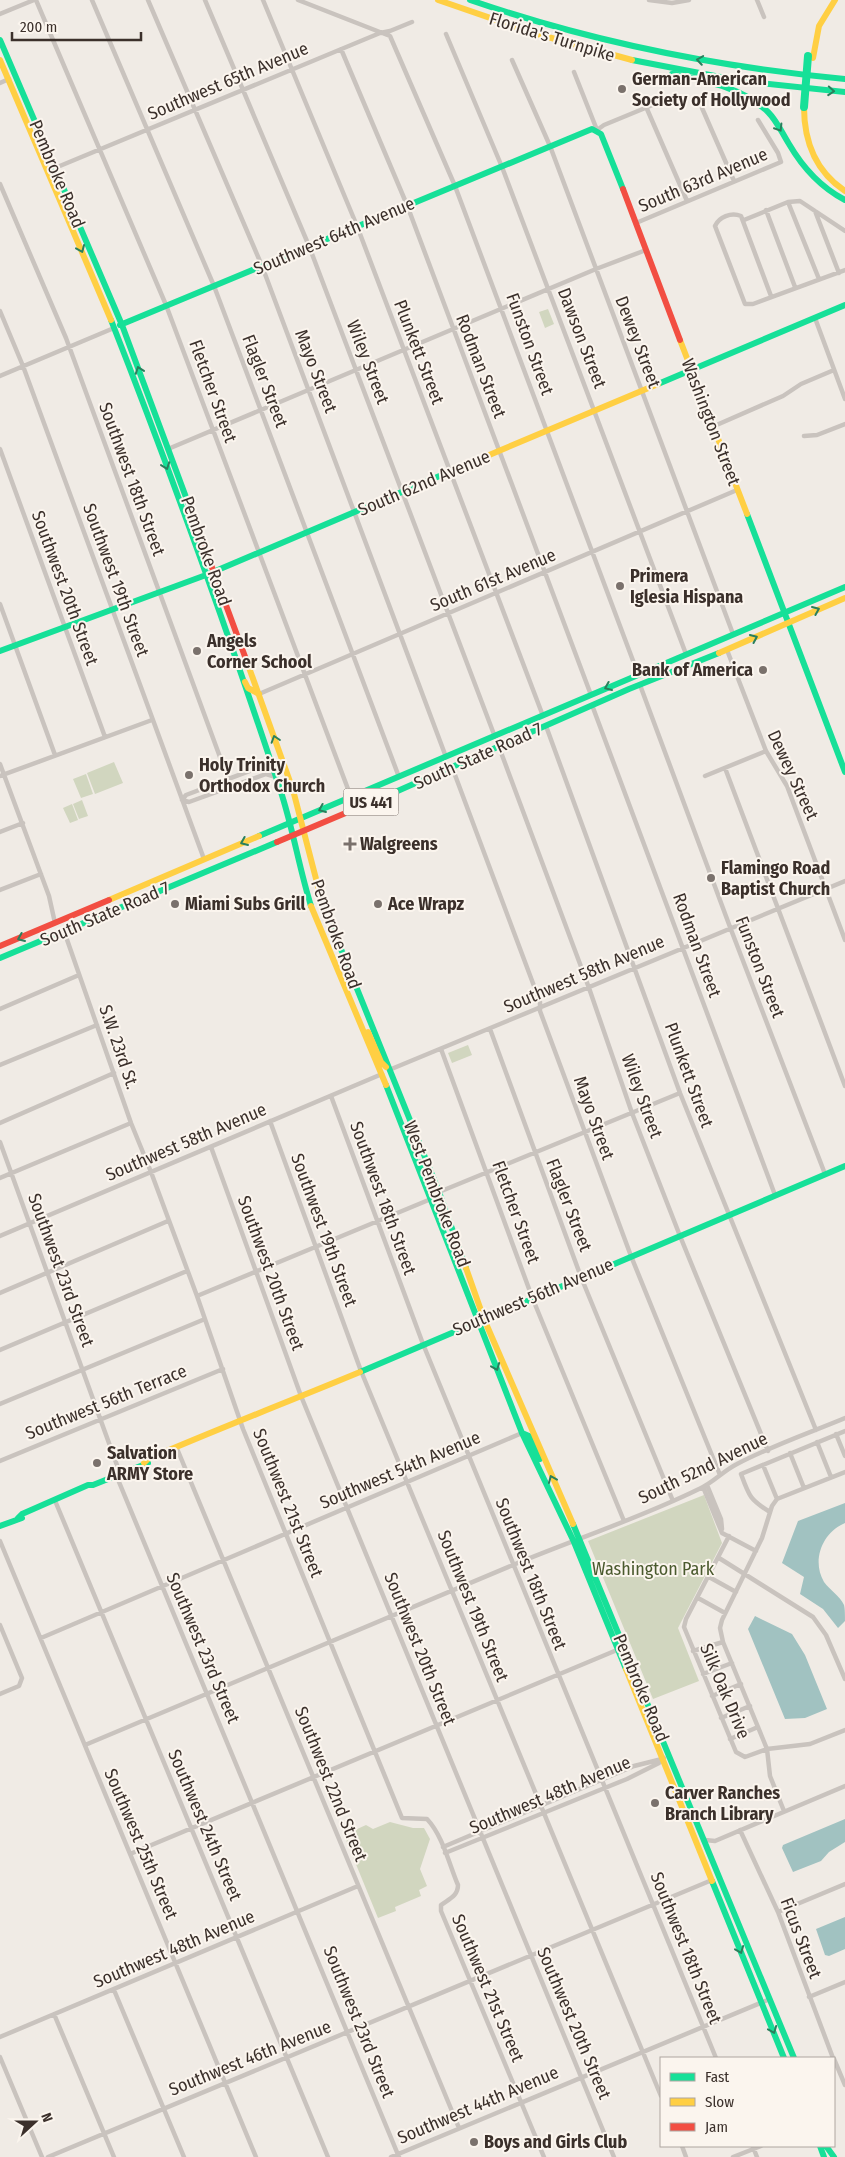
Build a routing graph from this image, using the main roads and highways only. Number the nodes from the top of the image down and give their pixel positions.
1 (438, 0) edge
2 (470, 0) edge
3 (830, 0) edge
4 (835, 0) edge
5 (0, 40) edge
6 (811, 57) junction
7 (0, 60) edge
8 (645, 64) junction
9 (845, 78) edge
10 (845, 92) edge
11 (807, 108) junction
12 (32, 124) junction
13 (597, 130) joint
14 (845, 186) edge
15 (845, 191) edge
16 (845, 200) edge
17 (845, 305) edge
18 (122, 325) junction
19 (114, 328) junction
20 (691, 371) junction
21 (136, 383) junction
22 (168, 449) junction
23 (209, 573) junction
24 (845, 587) edge
25 (845, 598) edge
26 (784, 613) junction
27 (788, 623) junction
28 (227, 639) junction
29 (0, 651) edge
30 (653, 668) junction
31 (638, 674) junction
32 (640, 685) junction
33 (629, 689) junction
34 (259, 694) junction
35 (508, 732) junction
36 (494, 737) junction
37 (499, 746) junction
38 (486, 752) junction
39 (845, 772) edge
40 (300, 818) junction
41 (289, 824) junction
42 (303, 830) junction
43 (292, 835) junction
44 (138, 887) junction
45 (123, 906) junction
46 (74, 915) junction
47 (55, 923) junction
48 (64, 931) junction
49 (46, 938) junction
50 (0, 946) edge
51 (0, 958) edge
52 (362, 1028) junction
53 (389, 1070) junction
54 (382, 1074) junction
55 (407, 1114) junction
56 (413, 1152) junction
57 (845, 1166) edge
58 (439, 1192) junction
59 (431, 1199) junction
60 (453, 1234) junction
61 (481, 1320) junction
62 (505, 1390) junction
63 (526, 1416) junction
64 (221, 1429) junction
65 (522, 1433) junction
66 (144, 1463) junction
67 (545, 1463) junction
68 (93, 1485) junction
69 (18, 1518) junction
70 (0, 1526) edge
71 (577, 1541) junction
72 (600, 1608) junction
73 (622, 1642) junction
74 (617, 1650) junction
75 (644, 1694) junction
76 (666, 1757) junction
77 (684, 1813) junction
78 (716, 1867) junction
79 (712, 1880) junction
80 (743, 1933) junction
81 (784, 2057) edge
82 (794, 2057) edge

1 - 8 main road, Florida's Turnpike
9 -> 2 main road, Florida's Turnpike
3 - 6 main road
4 - 6 main road
5 - 12 main road, Pembroke Road
6 - 11 main road
7 - 12 main road, Pembroke Road
8 -> 10 main road, Florida's Turnpike
8 -> 16 main road
11 - 14 main road
11 - 15 main road
12 - 18 main road, Pembroke Road
12 -> 19 main road, Pembroke Road
13 - 18 main road, Southwest 64th Avenue
13 - 20 main road, Washington Street
17 - 20 main road, South 62nd Avenue
18 - 19 main road, Southwest 64th Avenue
22 -> 18 main road, Pembroke Road
19 - 21 main road, Pembroke Road
20 - 23 main road, South 62nd Avenue
20 - 26 main road, Washington Street
21 - 22 main road
21 -> 23 main road, Pembroke Road
22 - 23 main road, Pembroke Road
23 - 28 main road, Pembroke Road
23 - 29 main road, South 62nd Avenue
23 - 34 main road, Pembroke Road
24 - 26 main road, South State Road 7 / US 441
27 -> 25 main road, South State Road 7 / US 441
26 - 27 main road, Washington Street
26 - 30 main road, South State Road 7 / US 441
32 -> 27 main road, South State Road 7 / US 441
27 - 39 main road, Washington Street
28 - 34 main road
28 - 41 main road, Pembroke Road
30 - 31 main road, South State Road 7 / US 441
30 - 32 main road
31 - 33 main road
31 -> 35 main road, South State Road 7 / US 441
32 - 33 main road, South State Road 7 / US 441
33 - 37 main road, South State Road 7 / US 441
40 -> 34 main road, Pembroke Road
35 - 36 main road, South State Road 7 / US 441
35 - 37 main road
36 - 38 main road
36 -> 40 main road, South State Road 7 / US 441
37 - 38 main road, South State Road 7 / US 441
38 - 42 main road, South State Road 7 / US 441
40 - 41 main road, South State Road 7 / US 441
40 - 42 main road, Pembroke Road
41 - 43 main road, Pembroke Road
41 -> 44 main road, South State Road 7 / US 441
42 - 43 main road, South State Road 7 / US 441
42 - 53 main road, Pembroke Road
43 - 45 main road, South State Road 7 / US 441
43 - 52 main road, Pembroke Road
44 - 45 main road
44 - 46 main road, South State Road 7 / US 441
45 - 48 main road, South State Road 7 / US 441
46 - 47 main road, South State Road 7 / US 441
46 - 48 main road
47 - 49 main road
47 -> 50 main road, South State Road 7 / US 441
48 - 49 main road, South State Road 7 / US 441
49 - 51 main road, South State Road 7 / US 441
52 - 53 main road
52 - 54 main road, Pembroke Road
53 - 55 main road, West Pembroke Road
54 - 55 main road
54 - 56 main road, West Pembroke Road
55 - 58 main road, West Pembroke Road
56 - 58 main road
56 - 59 main road, West Pembroke Road
57 - 61 main road, Southwest 56th Avenue
58 - 60 main road, West Pembroke Road
59 - 60 main road
59 - 61 main road, West Pembroke Road
60 - 61 main road, West Pembroke Road
61 -> 62 main road, Pembroke Road
61 - 63 main road, Pembroke Road
61 - 64 main road, Southwest 56th Avenue
62 - 63 main road
62 - 65 main road, Pembroke Road
63 - 67 main road, Pembroke Road
64 - 66 main road, Southwest 56th Avenue
64 - 66 main road, Southwest 56th Avenue
65 - 67 main road
65 - 71 main road, Pembroke Road
66 - 68 main road, Southwest 56th Avenue
71 -> 67 main road, Pembroke Road
68 - 69 main road, Southwest 56th Avenue
68 - 69 main road, Southwest 56th Avenue
69 - 70 main road, Southwest 56th Avenue
71 - 72 main road, Pembroke Road
71 - 73 main road, Pembroke Road
72 - 73 main road
72 - 74 main road, Pembroke Road
73 - 75 main road, Pembroke Road
74 - 75 main road
74 - 76 main road, Pembroke Road
75 - 76 main road, Pembroke Road
76 - 77 main road, Pembroke Road
76 - 78 main road, Pembroke Road
77 - 78 main road
77 - 79 main road, Pembroke Road
78 - 80 main road, Pembroke Road
79 - 80 main road
79 -> 81 main road, Pembroke Road
80 - 82 main road, Pembroke Road

